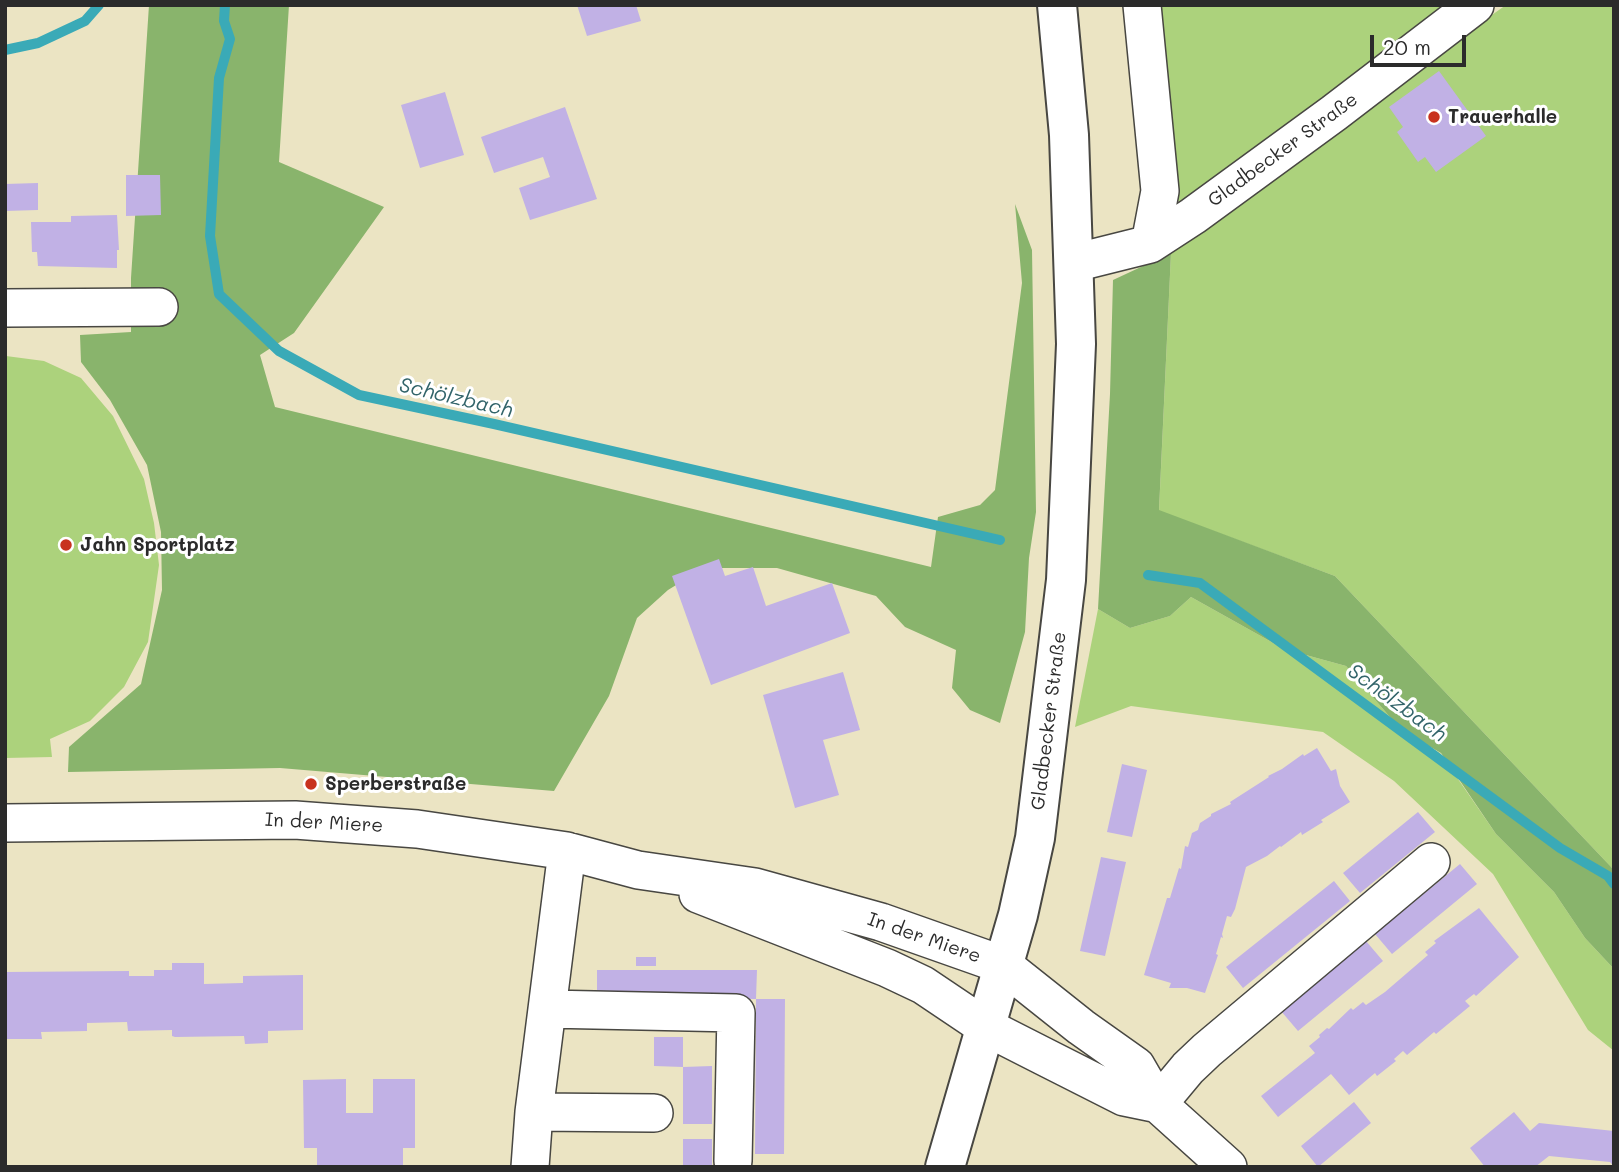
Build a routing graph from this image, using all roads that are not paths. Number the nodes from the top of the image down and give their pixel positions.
1 (1057, 5) edge
2 (1142, 5) edge
3 (1475, 5) edge
4 (1150, 244) junction
5 (1074, 263) junction
6 (159, 307) dead end
7 (5, 308) edge
8 (5, 823) edge
9 (567, 851) junction
10 (1431, 862) dead end
11 (638, 870) junction
12 (1003, 965) junction
13 (547, 1009) junction
14 (984, 1026) junction
15 (1158, 1104) junction
16 (534, 1112) junction
17 (654, 1113) dead end
18 (733, 1161) dead end
19 (530, 1167) edge
20 (945, 1167) edge
21 (1228, 1167) edge

1 - 5 main road, Gladbecker Straße
2 - 4 street
3 - 4 street, Gladbecker Straße
4 - 5 street, Gladbecker Straße
5 - 12 main road, Gladbecker Straße
6 - 7 street
8 - 9 street, In der Miere
9 - 11 street, In der Miere
9 - 13 street
10 - 15 street
11 - 12 street, In der Miere
11 - 14 street, In der Miere
12 - 14 main road, Gladbecker Straße
12 - 15 street, In der Miere
13 - 16 street
13 - 18 street
14 - 15 street, In der Miere
14 - 20 main road, Gladbecker Straße
15 - 21 street, In der Miere
16 - 17 street
16 - 19 street

